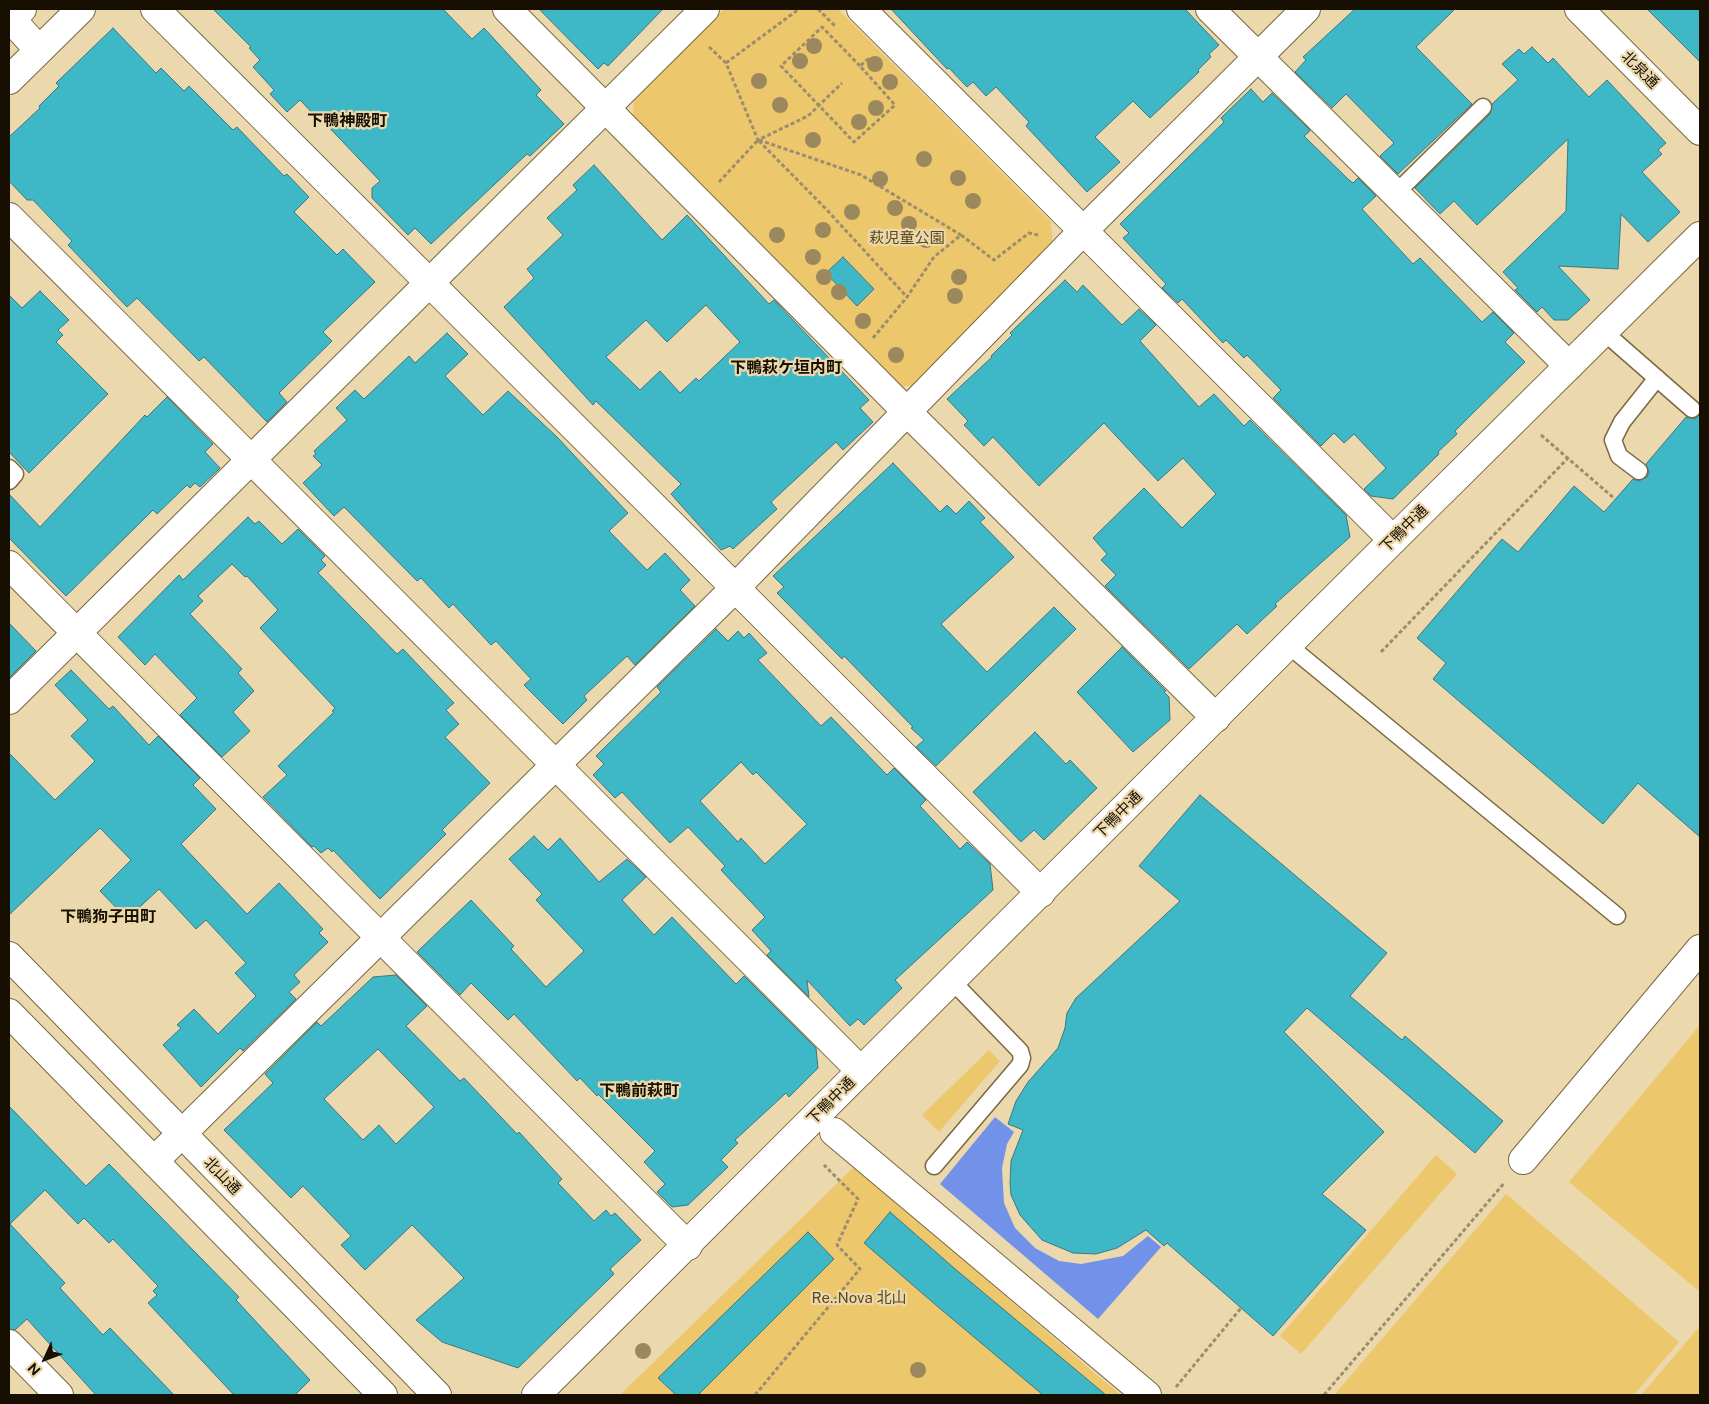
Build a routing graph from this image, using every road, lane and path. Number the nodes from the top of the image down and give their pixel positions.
1 (82, 9) edge
2 (154, 9) edge
3 (507, 9) edge
4 (799, 9) edge
5 (861, 9) edge
6 (1210, 9) edge
7 (1306, 9) edge
8 (1579, 9) edge
9 (13, 17) edge
10 (696, 18) edge
11 (39, 50) junction
12 (1257, 56) junction
13 (868, 59) dead end
14 (726, 63) junction
15 (860, 66) junction
16 (9, 80) edge
17 (842, 83) dead end
18 (818, 105) junction
19 (1482, 107) dead end
20 (606, 108) junction
21 (1700, 131) edge
22 (758, 140) junction
23 (1395, 194) junction
24 (699, 203) junction
25 (9, 217) edge
26 (962, 235) junction
27 (1700, 236) edge
28 (1078, 237) junction
29 (429, 283) junction
30 (907, 297) junction
31 (1604, 332) junction
32 (855, 359) junction
33 (1569, 366) junction
34 (1657, 378) junction
35 (1692, 409) dead end
36 (908, 413) junction
37 (1539, 433) dead end
38 (1568, 458) junction
39 (251, 460) junction
40 (9, 468) edge
41 (1639, 471) dead end
42 (9, 481) edge
43 (1615, 499) dead end
44 (1393, 540) junction
45 (9, 565) edge
46 (735, 588) junction
47 (76, 633) junction
48 (1288, 645) junction
49 (1381, 652) dead end
50 (9, 700) edge
51 (1216, 718) junction
52 (556, 765) junction
53 (1041, 893) junction
54 (1617, 916) dead end
55 (380, 938) junction
56 (1700, 949) edge
57 (9, 956) edge
58 (952, 981) junction
59 (36, 984) junction
60 (9, 1012) edge
61 (861, 1071) junction
62 (834, 1132) dead end
63 (182, 1134) junction
64 (1523, 1160) joint
65 (154, 1161) junction
66 (934, 1166) dead end
67 (837, 1178) dead end
68 (688, 1246) junction
69 (1241, 1308) dead end
70 (9, 1344) edge
71 (1175, 1388) dead end
72 (59, 1395) edge
73 (383, 1395) edge
74 (436, 1395) edge
75 (536, 1395) edge
76 (755, 1395) edge
77 (1147, 1395) edge
78 (1324, 1395) edge

1 - 11 street
2 - 29 street
3 - 20 street
4 - 14 path
5 - 28 street
6 - 12 street
7 - 12 street
8 - 21 street, 北泉通
9 - 11 street
10 - 14 path
10 - 20 street
11 - 16 street
12 - 23 street
12 - 28 street
13 - 15 path
14 - 22 path
15 - 18 path
15 - 18 path
17 - 18 path
18 - 22 path
19 - 23 lane
20 - 24 street
20 - 29 street
22 - 24 path
22 - 26 path
22 - 30 path
23 - 33 street
24 - 32 street
25 - 39 street
26 - 28 path
26 - 30 path
27 - 31 street, 下鴨中通
28 - 36 street
28 - 44 street
29 - 39 street
29 - 46 street
30 - 32 path
31 - 33 street, 下鴨中通
31 - 34 lane
32 - 36 street
33 - 44 street, 下鴨中通
34 - 35 lane
34 - 41 lane
36 - 46 street
36 - 51 street
37 - 38 path
38 - 43 path
38 - 49 path
39 - 47 street
39 - 52 street
40 - 42 lane
44 - 48 street, 下鴨中通
45 - 47 street
46 - 52 street
46 - 53 street
47 - 50 street
47 - 55 street
48 - 51 street, 下鴨中通
48 - 54 lane
51 - 53 street, 下鴨中通
52 - 55 street
52 - 61 street
53 - 58 street, 下鴨中通
55 - 63 street
55 - 68 street
56 - 64 street
57 - 59 street, 北山通
58 - 61 street, 下鴨中通
58 - 66 lane
59 - 60 street
59 - 63 street, 北山通
60 - 65 street
61 - 68 street, 下鴨中通
62 - 77 street
63 - 65 street
63 - 74 street, 北山通
64 - 78 path
65 - 73 street
67 - 76 path
68 - 75 street, 下鴨中通
69 - 71 path
70 - 72 street

